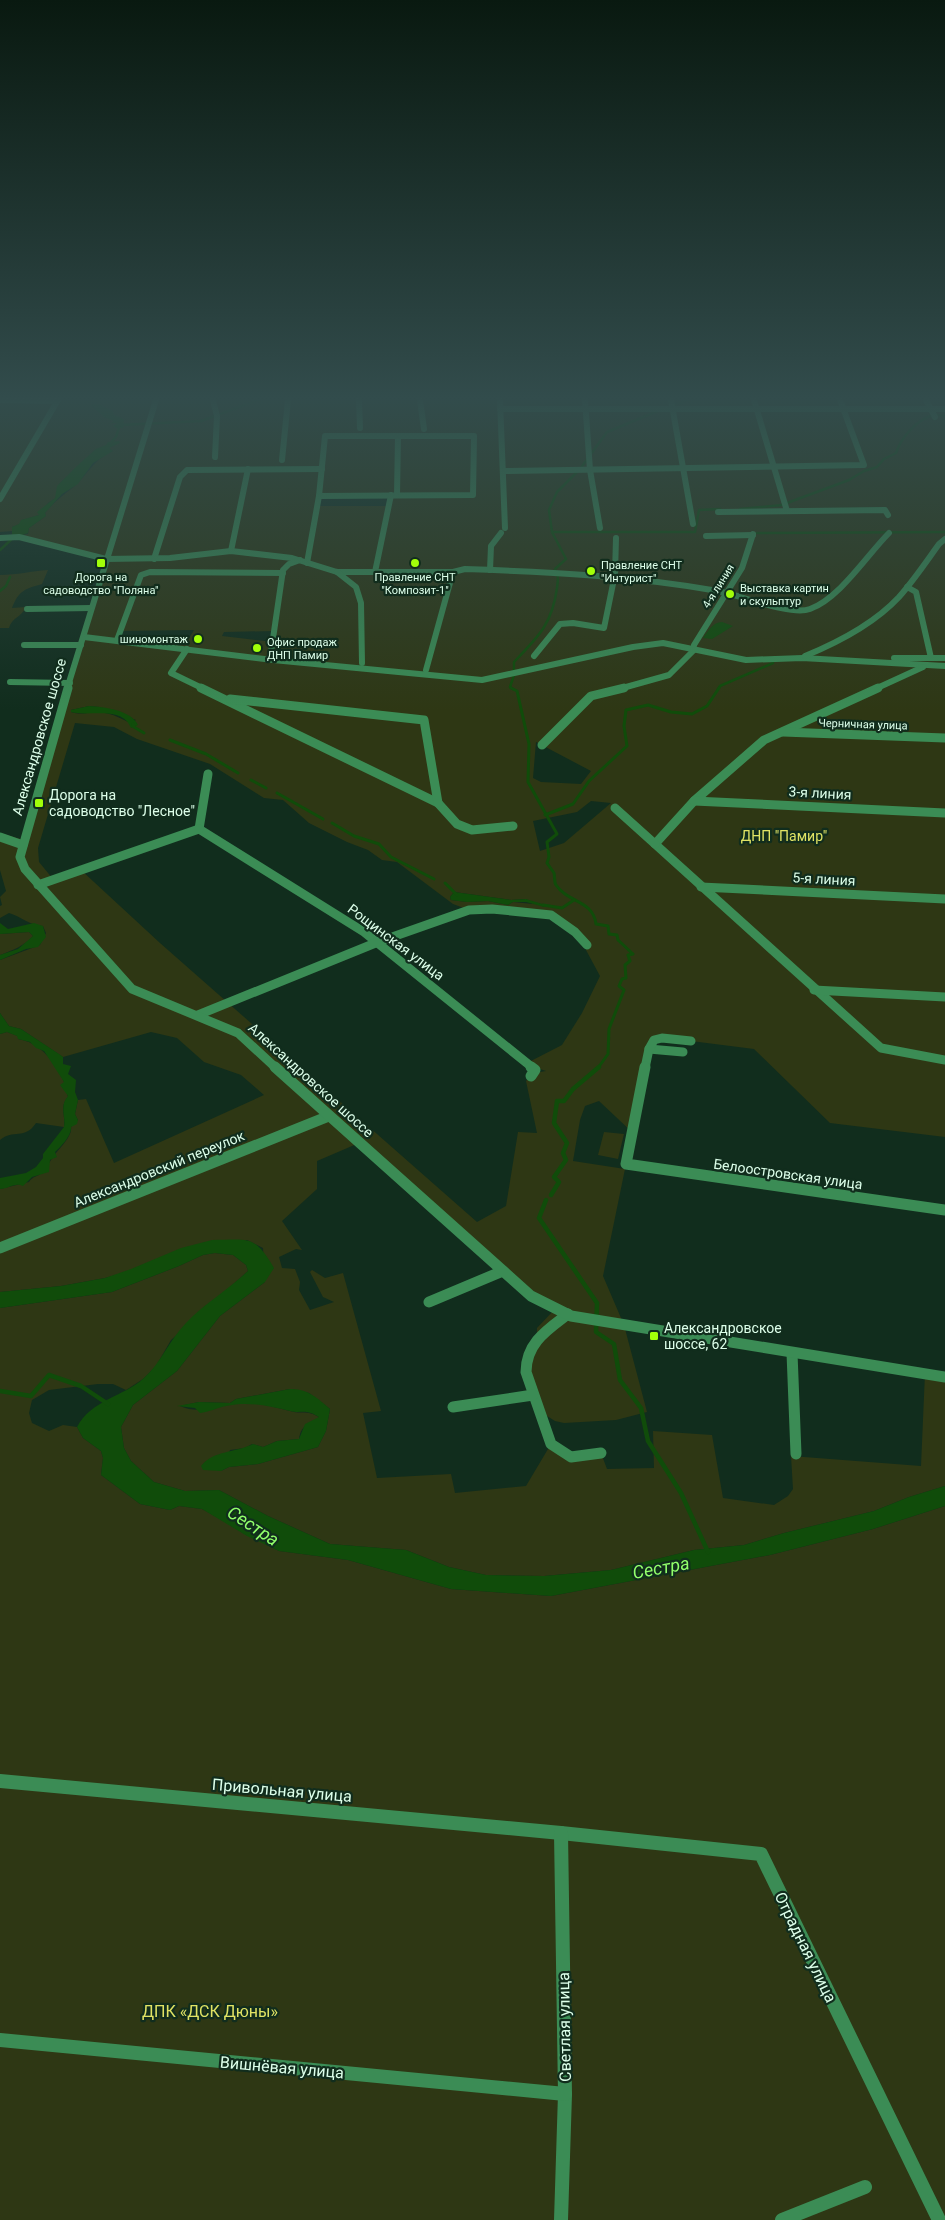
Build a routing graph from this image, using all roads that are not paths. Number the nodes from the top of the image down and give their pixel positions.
1 (124, 504) edge
2 (172, 504) edge
3 (241, 504) edge
4 (318, 504) edge
5 (392, 504) edge
6 (503, 504) edge
7 (595, 504) edge
8 (690, 504) edge
9 (785, 504) edge
10 (885, 510) dead end
11 (787, 511) junction
12 (718, 512) dead end
13 (693, 524) dead end
14 (600, 528) dead end
15 (889, 533) dead end
16 (706, 536) dead end
17 (0, 538) edge
18 (616, 538) dead end
19 (945, 539) edge
20 (231, 551) junction
21 (106, 559) junction
22 (154, 559) junction
23 (300, 560) junction
24 (308, 560) junction
25 (490, 570) junction
26 (337, 572) junction
27 (360, 572) junction
28 (375, 572) junction
29 (453, 572) junction
30 (282, 573) junction
31 (615, 577) junction
32 (352, 584) junction
33 (907, 587) junction
34 (725, 593) junction
35 (91, 608) junction
36 (28, 609) dead end
37 (117, 640) junction
38 (82, 641) junction
39 (24, 644) dead end
40 (695, 647) junction
41 (187, 649) junction
42 (534, 656) dead end
43 (804, 657) junction
44 (931, 658) junction
45 (945, 658) edge
46 (270, 659) junction
47 (362, 663) dead end
48 (926, 666) junction
49 (945, 666) edge
50 (426, 670) dead end
51 (10, 682) dead end
52 (70, 683) junction
53 (222, 698) junction
54 (780, 732) junction
55 (945, 738) edge
56 (542, 745) dead end
57 (208, 774) dead end
58 (694, 800) junction
59 (438, 803) junction
60 (615, 808) dead end
61 (945, 813) edge
62 (513, 826) dead end
63 (199, 829) junction
64 (0, 837) edge
65 (655, 844) junction
66 (23, 845) junction
67 (38, 885) junction
68 (702, 887) junction
69 (945, 899) edge
70 (378, 942) junction
71 (587, 945) dead end
72 (814, 990) junction
73 (945, 997) edge
74 (198, 1015) junction
75 (691, 1040) dead end
76 (650, 1049) junction
77 (683, 1052) dead end
78 (945, 1060) edge
79 (531, 1076) dead end
80 (329, 1116) junction
81 (945, 1210) edge
82 (0, 1248) edge
83 (503, 1271) junction
84 (429, 1302) dead end
85 (568, 1314) junction
86 (792, 1352) junction
87 (945, 1376) edge
88 (533, 1395) junction
89 (453, 1406) dead end
90 (601, 1453) dead end
91 (796, 1454) dead end
92 (0, 1781) edge
93 (561, 1833) junction
94 (0, 2040) edge
95 (565, 2094) junction
96 (865, 2187) dead end
97 (561, 2220) edge
98 (782, 2220) edge
99 (939, 2220) edge

1 - 21 street, Александровское шоссе
2 - 22 street
3 - 20 street
4 - 24 street
5 - 28 street
6 - 25 street
7 - 14 street
8 - 13 street
9 - 11 street
10 - 11 street
11 - 12 street
15 - 34 street
16 - 34 street, 4-я линия
17 - 21 street
18 - 31 street
19 - 33 street
20 - 22 street
20 - 23 street
21 - 22 street
21 - 35 street, Александровское шоссе
23 - 24 street
23 - 30 street
24 - 26 street
25 - 29 street
25 - 31 street
26 - 27 street
26 - 32 street
27 - 28 street
27 - 32 street
28 - 29 street
29 - 50 street
30 - 37 street
30 - 46 street
31 - 34 street
31 - 42 street
32 - 47 street
33 - 43 street
33 - 44 street
34 - 40 street, 4-я линия
35 - 36 street
35 - 38 street, Александровское шоссе
37 - 38 street
37 - 41 street
38 - 39 street
38 - 52 street, Александровское шоссе
40 - 43 street
40 - 46 street
40 - 56 street, 4-я линия
41 - 46 street
41 - 53 street
43 - 44 street
43 - 48 street
44 - 45 street
48 - 49 street
48 - 54 street
51 - 52 street
52 - 66 street, Александровское шоссе
53 - 59 street
53 - 59 street
54 - 55 street, Черничная улица
54 - 58 street
57 - 63 street
58 - 61 street, 3-я линия
58 - 65 street
59 - 62 street
60 - 65 street
63 - 67 street
63 - 70 street, Рощинская улица
64 - 66 street
65 - 68 street
66 - 67 street, Александровское шоссе
67 - 74 street, Александровское шоссе
68 - 69 street, 5-я линия
68 - 72 street
70 - 71 street
70 - 74 street
70 - 79 street, Рощинская улица
72 - 73 street
72 - 78 street
74 - 80 street, Александровское шоссе
75 - 76 street
76 - 77 street
76 - 81 street, Белоостровская улица
80 - 82 street, Александровский переулок
80 - 83 street, Александровское шоссе
83 - 84 street
83 - 85 street, Александровское шоссе
85 - 86 street, Александровское шоссе
85 - 88 street
86 - 87 street, Александровское шоссе
86 - 91 street
88 - 89 street
88 - 90 street
92 - 93 street, Привольная улица
93 - 95 street, Светлая улица
93 - 99 street, Отрадная улица
94 - 95 street, Вишнёвая улица
95 - 97 street, Светлая улица
96 - 98 street

